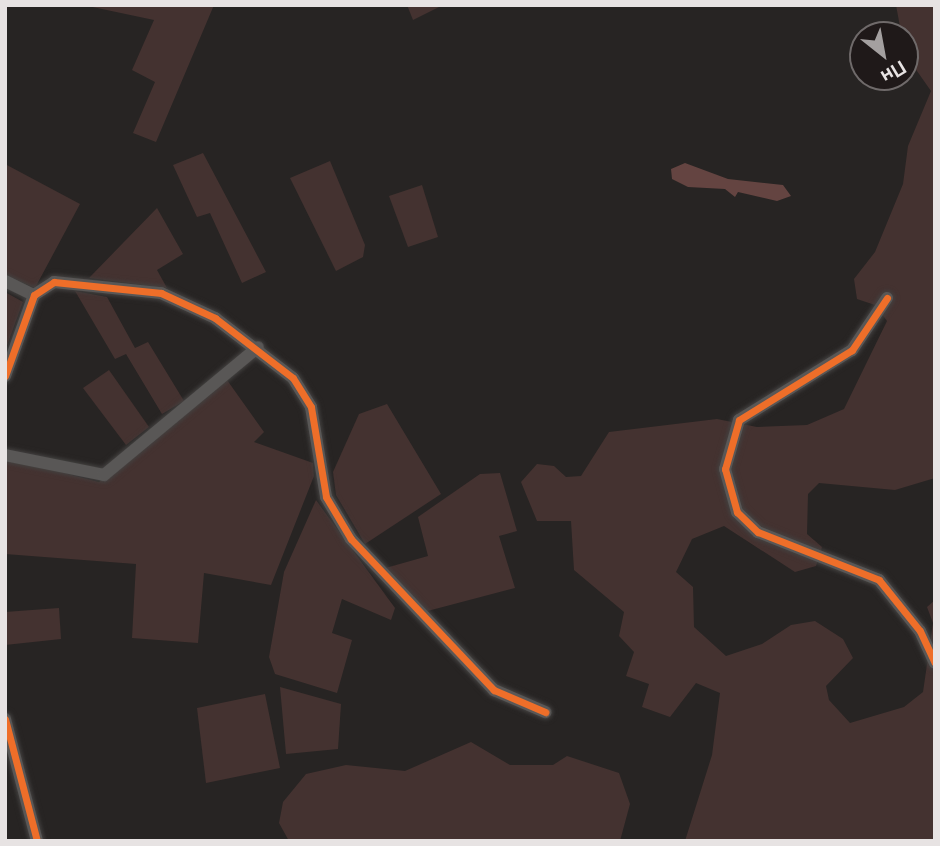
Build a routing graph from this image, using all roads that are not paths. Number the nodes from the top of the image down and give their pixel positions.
1 (5, 281) edge
2 (34, 295) junction
3 (887, 298) dead end
4 (258, 347) junction
5 (5, 376) edge
6 (5, 455) edge
7 (935, 663) edge
8 (545, 712) dead end
9 (5, 719) edge
10 (37, 841) edge

1 - 2 street
2 - 4 street
2 - 5 street
3 - 7 street
4 - 6 street
4 - 8 street
9 - 10 street

